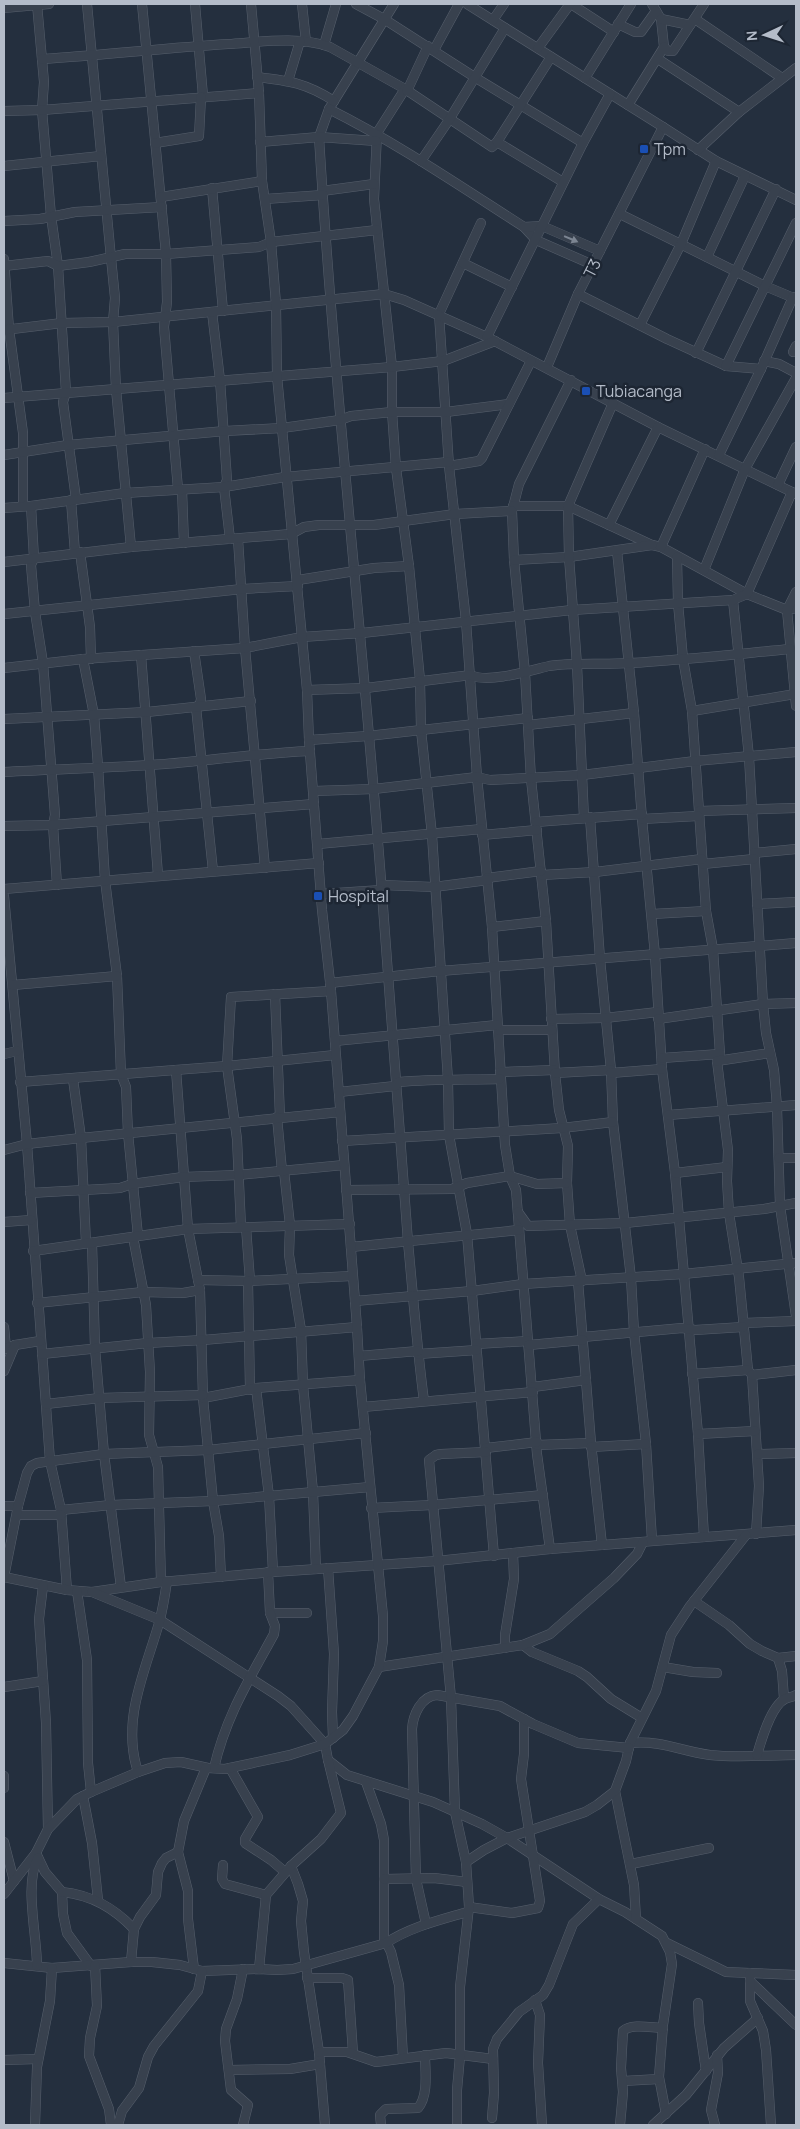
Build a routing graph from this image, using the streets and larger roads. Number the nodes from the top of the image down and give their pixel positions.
1 (37, 4) edge
2 (49, 4) edge
3 (87, 4) edge
4 (142, 4) edge
5 (195, 4) edge
6 (251, 4) edge
7 (302, 4) edge
8 (336, 4) edge
9 (356, 4) edge
10 (394, 4) edge
11 (459, 4) edge
12 (467, 4) edge
13 (504, 4) edge
14 (570, 4) edge
15 (631, 4) edge
16 (704, 4) edge
17 (4, 8) edge
18 (657, 11) edge
19 (384, 19) junction
20 (493, 20) junction
21 (692, 22) junction
22 (505, 28) junction
23 (616, 28) junction
24 (253, 42) junction
25 (303, 42) junction
26 (324, 45) junction
27 (200, 46) junction
28 (664, 47) junction
29 (431, 48) junction
30 (538, 48) junction
31 (146, 50) junction
32 (93, 56) junction
33 (551, 57) junction
34 (658, 58) junction
35 (42, 59) junction
36 (356, 62) junction
37 (796, 68) edge
38 (258, 77) junction
39 (476, 78) junction
40 (585, 78) junction
41 (782, 78) junction
42 (288, 80) junction
43 (406, 90) junction
44 (259, 93) junction
45 (610, 94) junction
46 (202, 96) junction
47 (151, 102) junction
48 (520, 104) junction
49 (97, 105) junction
50 (331, 105) junction
51 (628, 105) junction
52 (42, 110) junction
53 (4, 111) edge
54 (739, 112) junction
55 (449, 120) junction
56 (663, 127) junction
57 (319, 137) junction
58 (377, 137) junction
59 (260, 142) junction
60 (498, 142) junction
61 (155, 143) junction
62 (582, 143) junction
63 (698, 150) junction
64 (101, 156) junction
65 (421, 161) junction
66 (716, 161) junction
67 (46, 162) junction
68 (4, 166) edge
69 (745, 176) junction
70 (262, 181) junction
71 (563, 182) junction
72 (374, 184) junction
73 (212, 188) junction
74 (776, 189) junction
75 (322, 193) junction
76 (160, 197) junction
77 (265, 199) junction
78 (796, 200) edge
79 (162, 207) junction
80 (106, 210) junction
81 (620, 214) junction
82 (51, 216) junction
83 (4, 221) edge
84 (481, 223) dead end
85 (796, 223) edge
86 (542, 226) junction
87 (524, 227) junction
88 (377, 230) junction
89 (325, 235) junction
90 (536, 240) junction
91 (271, 242) junction
92 (680, 244) junction
93 (218, 251) junction
94 (600, 251) junction
95 (166, 254) junction
96 (707, 257) junction
97 (111, 258) junction
98 (4, 259) edge
99 (463, 263) junction
100 (593, 265) junction
101 (58, 266) junction
102 (4, 267) edge
103 (736, 271) junction
104 (765, 286) junction
105 (512, 287) junction
106 (384, 294) junction
107 (578, 294) junction
108 (794, 298) edge
109 (330, 299) junction
110 (276, 304) junction
111 (223, 311) junction
112 (212, 312) junction
113 (439, 314) junction
114 (166, 317) junction
115 (113, 322) junction
116 (62, 323) junction
117 (640, 325) junction
118 (6, 329) edge
119 (491, 339) junction
120 (696, 353) junction
121 (443, 361) junction
122 (531, 361) junction
123 (763, 365) junction
124 (726, 366) junction
125 (392, 367) junction
126 (547, 367) junction
127 (338, 372) junction
128 (796, 373) edge
129 (277, 376) junction
130 (796, 378) edge
131 (220, 380) junction
132 (571, 380) junction
133 (169, 384) junction
134 (116, 390) junction
135 (66, 392) junction
136 (19, 397) junction
137 (4, 398) edge
138 (613, 403) junction
139 (509, 404) junction
140 (392, 412) junction
141 (446, 412) junction
142 (340, 420) junction
143 (658, 427) junction
144 (282, 428) junction
145 (225, 431) junction
146 (174, 436) junction
147 (122, 440) junction
148 (68, 445) junction
149 (796, 447) edge
150 (705, 449) junction
151 (23, 453) junction
152 (4, 454) edge
153 (720, 456) junction
154 (449, 464) junction
155 (396, 468) junction
156 (746, 469) junction
157 (346, 472) junction
158 (285, 476) junction
159 (778, 485) junction
160 (224, 487) junction
161 (180, 489) junction
162 (125, 493) junction
163 (794, 493) edge
164 (73, 499) junction
165 (27, 506) junction
166 (568, 506) junction
167 (4, 508) edge
168 (512, 509) junction
169 (455, 514) junction
170 (402, 519) junction
171 (350, 525) junction
172 (610, 525) junction
173 (292, 534) junction
174 (234, 539) junction
175 (184, 543) junction
176 (657, 546) junction
177 (131, 547) junction
178 (617, 551) junction
179 (77, 553) junction
180 (569, 557) junction
181 (677, 557) junction
182 (34, 558) junction
183 (514, 560) junction
184 (4, 562) edge
185 (409, 566) junction
186 (704, 570) junction
187 (353, 572) junction
188 (298, 583) junction
189 (242, 588) junction
190 (796, 592) edge
191 (747, 594) junction
192 (733, 600) junction
193 (678, 603) junction
194 (88, 606) junction
195 (622, 607) junction
196 (792, 609) edge
197 (572, 610) junction
198 (35, 612) junction
199 (4, 614) edge
200 (520, 615) junction
201 (466, 621) junction
202 (414, 628) junction
203 (362, 633) junction
204 (302, 637) junction
205 (245, 648) junction
206 (790, 649) junction
207 (194, 651) junction
208 (738, 654) junction
209 (141, 655) junction
210 (87, 659) junction
211 (684, 660) junction
212 (43, 663) junction
213 (628, 663) junction
214 (577, 665) junction
215 (4, 668) edge
216 (525, 673) junction
217 (471, 675) junction
218 (420, 680) junction
219 (366, 688) junction
220 (308, 690) junction
221 (796, 701) edge
222 (251, 702) junction
223 (743, 703) junction
224 (196, 707) junction
225 (147, 712) junction
226 (692, 712) junction
227 (634, 713) junction
228 (94, 715) junction
229 (46, 717) junction
230 (4, 719) edge
231 (579, 719) junction
232 (528, 722) junction
233 (473, 725) junction
234 (421, 730) junction
235 (368, 736) junction
236 (309, 740) junction
237 (310, 751) junction
238 (796, 752) edge
239 (254, 753) junction
240 (749, 757) junction
241 (201, 761) junction
242 (695, 761) junction
243 (150, 765) junction
244 (98, 766) junction
245 (50, 769) junction
246 (638, 769) junction
247 (4, 772) edge
248 (582, 775) junction
249 (477, 778) junction
250 (531, 778) junction
251 (427, 784) junction
252 (374, 789) junction
253 (314, 790) junction
254 (314, 804) junction
255 (259, 808) junction
256 (796, 808) edge
257 (750, 809) junction
258 (209, 812) junction
259 (698, 813) junction
260 (154, 815) junction
261 (642, 817) junction
262 (587, 818) junction
263 (102, 820) junction
264 (53, 825) junction
265 (4, 826) edge
266 (537, 826) junction
267 (482, 832) junction
268 (432, 835) junction
269 (378, 840) junction
270 (318, 844) junction
271 (796, 849) edge
272 (754, 856) junction
273 (702, 862) junction
274 (319, 864) junction
275 (648, 866) junction
276 (265, 868) junction
277 (214, 871) junction
278 (595, 872) junction
279 (542, 873) junction
280 (158, 875) junction
281 (487, 879) junction
282 (105, 880) junction
283 (57, 885) junction
284 (434, 886) junction
285 (382, 888) junction
286 (4, 889) edge
287 (321, 894) junction
288 (4, 896) edge
289 (796, 902) edge
290 (757, 904) junction
291 (706, 911) junction
292 (652, 914) junction
293 (546, 921) junction
294 (492, 927) junction
295 (796, 944) edge
296 (760, 946) junction
297 (713, 949) junction
298 (655, 955) junction
299 (600, 959) junction
300 (548, 964) junction
301 (493, 968) junction
302 (8, 969) edge
303 (440, 971) junction
304 (117, 976) junction
305 (387, 977) junction
306 (13, 984) junction
307 (331, 987) junction
308 (275, 994) junction
309 (796, 1003) edge
310 (15, 1004) junction
311 (763, 1004) junction
312 (4, 1005) edge
313 (716, 1010) junction
314 (658, 1015) junction
315 (605, 1018) junction
316 (551, 1019) junction
317 (498, 1028) junction
318 (444, 1030) junction
319 (552, 1030) junction
320 (392, 1037) junction
321 (335, 1041) junction
322 (17, 1051) junction
323 (770, 1053) junction
324 (4, 1054) edge
325 (335, 1055) junction
326 (719, 1057) junction
327 (662, 1058) junction
328 (277, 1061) junction
329 (227, 1066) junction
330 (662, 1069) junction
331 (176, 1070) junction
332 (554, 1072) junction
333 (611, 1072) junction
334 (121, 1074) junction
335 (500, 1075) junction
336 (73, 1079) junction
337 (448, 1080) junction
338 (20, 1082) junction
339 (395, 1086) junction
340 (338, 1092) junction
341 (796, 1105) edge
342 (777, 1107) junction
343 (723, 1111) junction
344 (340, 1112) junction
345 (668, 1115) junction
346 (278, 1117) junction
347 (233, 1121) junction
348 (613, 1122) junction
349 (180, 1128) junction
350 (562, 1128) junction
351 (505, 1130) junction
352 (128, 1133) junction
353 (450, 1135) junction
354 (81, 1138) junction
355 (399, 1139) junction
356 (342, 1141) junction
357 (27, 1144) junction
358 (4, 1150) edge
359 (779, 1158) junction
360 (796, 1158) edge
361 (344, 1165) junction
362 (727, 1167) junction
363 (283, 1171) junction
364 (675, 1173) junction
365 (238, 1175) junction
366 (510, 1176) junction
367 (184, 1177) junction
368 (567, 1183) junction
369 (132, 1184) junction
370 (403, 1188) junction
371 (458, 1188) junction
372 (85, 1190) junction
373 (346, 1190) junction
374 (30, 1193) junction
375 (796, 1204) edge
376 (780, 1206) junction
377 (518, 1212) junction
378 (729, 1213) junction
379 (677, 1218) junction
380 (31, 1220) junction
381 (4, 1222) edge
382 (350, 1224) junction
383 (624, 1224) junction
384 (290, 1225) junction
385 (570, 1225) junction
386 (244, 1227) junction
387 (188, 1229) junction
388 (519, 1230) junction
389 (467, 1234) junction
390 (136, 1236) junction
391 (408, 1242) junction
392 (89, 1243) junction
393 (351, 1247) junction
394 (33, 1251) junction
395 (792, 1263) edge
396 (737, 1269) junction
397 (683, 1274) junction
398 (352, 1276) junction
399 (294, 1278) junction
400 (631, 1278) junction
401 (198, 1280) junction
402 (249, 1281) junction
403 (580, 1281) junction
404 (523, 1284) junction
405 (200, 1290) junction
406 (472, 1290) junction
407 (143, 1292) junction
408 (412, 1296) junction
409 (94, 1297) junction
410 (355, 1300) junction
411 (37, 1303) junction
412 (796, 1316) edge
413 (796, 1320) edge
414 (743, 1325) junction
415 (357, 1326) junction
416 (4, 1327) edge
417 (689, 1329) junction
418 (301, 1330) junction
419 (634, 1332) junction
420 (249, 1335) junction
421 (583, 1339) junction
422 (203, 1340) junction
423 (40, 1341) junction
424 (148, 1343) junction
425 (529, 1343) junction
426 (15, 1345) junction
427 (476, 1347) junction
428 (5, 1348) edge
429 (95, 1348) junction
430 (418, 1352) junction
431 (42, 1354) junction
432 (359, 1356) junction
433 (796, 1370) edge
434 (4, 1371) edge
435 (750, 1372) junction
436 (692, 1374) junction
437 (360, 1380) junction
438 (586, 1380) junction
439 (303, 1385) junction
440 (253, 1389) junction
441 (533, 1390) junction
442 (481, 1395) junction
443 (203, 1397) junction
444 (100, 1398) junction
445 (150, 1398) junction
446 (424, 1401) junction
447 (46, 1404) junction
448 (363, 1407) junction
449 (755, 1430) junction
450 (366, 1433) junction
451 (698, 1434) junction
452 (308, 1438) junction
453 (537, 1443) junction
454 (262, 1444) junction
455 (646, 1444) junction
456 (591, 1445) junction
457 (208, 1450) junction
458 (486, 1450) junction
459 (155, 1452) junction
460 (796, 1453) edge
461 (104, 1454) junction
462 (758, 1454) junction
463 (50, 1461) junction
464 (370, 1487) junction
465 (313, 1492) junction
466 (543, 1494) junction
467 (269, 1496) junction
468 (489, 1500) junction
469 (213, 1501) junction
470 (159, 1504) junction
471 (111, 1505) junction
472 (432, 1505) junction
473 (4, 1506) edge
474 (371, 1508) junction
475 (18, 1510) junction
476 (61, 1513) junction
477 (796, 1530) edge
478 (756, 1534) junction
479 (746, 1535) junction
480 (704, 1537) junction
481 (648, 1541) junction
482 (602, 1545) junction
483 (550, 1549) junction
484 (513, 1553) junction
485 (494, 1556) junction
486 (437, 1561) junction
487 (376, 1565) junction
488 (328, 1568) junction
489 (316, 1569) junction
490 (270, 1572) junction
491 (4, 1577) edge
492 (220, 1577) junction
493 (164, 1582) junction
494 (43, 1586) junction
495 (121, 1587) junction
496 (72, 1591) junction
497 (92, 1592) junction
498 (694, 1601) junction
499 (270, 1613) junction
500 (307, 1613) dead end
501 (160, 1620) junction
502 (523, 1646) junction
503 (505, 1648) junction
504 (796, 1656) edge
505 (447, 1657) junction
506 (778, 1658) junction
507 (663, 1666) junction
508 (379, 1667) junction
509 (717, 1673) dead end
510 (248, 1678) junction
511 (43, 1681) junction
512 (4, 1687) edge
513 (796, 1695) edge
514 (451, 1698) junction
515 (784, 1699) junction
516 (642, 1718) junction
517 (524, 1720) junction
518 (333, 1738) junction
519 (325, 1744) junction
520 (629, 1746) junction
521 (757, 1755) junction
522 (796, 1755) edge
523 (328, 1760) junction
524 (210, 1768) junction
525 (230, 1768) junction
526 (138, 1772) junction
527 (4, 1776) edge
528 (366, 1782) junction
529 (4, 1783) edge
530 (4, 1788) edge
531 (615, 1791) junction
532 (87, 1794) junction
533 (415, 1796) junction
534 (455, 1812) junction
535 (48, 1829) junction
536 (530, 1830) junction
537 (507, 1838) junction
538 (4, 1842) edge
539 (709, 1848) dead end
540 (178, 1852) junction
541 (37, 1856) junction
542 (534, 1856) junction
543 (466, 1862) junction
544 (631, 1864) junction
545 (223, 1865) dead end
546 (288, 1869) junction
547 (384, 1879) junction
548 (416, 1879) junction
549 (14, 1881) junction
550 (467, 1882) junction
551 (62, 1892) junction
552 (4, 1894) edge
553 (266, 1894) junction
554 (599, 1899) junction
555 (98, 1900) junction
556 (468, 1909) junction
557 (636, 1919) junction
558 (426, 1924) junction
559 (134, 1929) junction
560 (386, 1943) junction
561 (666, 1943) junction
562 (130, 1962) junction
563 (4, 1963) edge
564 (93, 1965) junction
565 (306, 1965) junction
566 (37, 1966) junction
567 (52, 1968) junction
568 (243, 1969) junction
569 (259, 1969) junction
570 (198, 1970) junction
571 (796, 1975) edge
572 (750, 1977) junction
573 (307, 1978) junction
574 (535, 2000) junction
575 (698, 2003) dead end
576 (758, 2018) junction
577 (796, 2025) edge
578 (663, 2028) junction
579 (319, 2052) junction
580 (353, 2053) junction
581 (717, 2054) junction
582 (425, 2055) junction
583 (460, 2056) junction
584 (403, 2058) junction
585 (38, 2059) junction
586 (493, 2059) junction
587 (4, 2060) edge
588 (320, 2064) junction
589 (229, 2070) junction
590 (706, 2071) junction
591 (659, 2079) junction
592 (623, 2081) junction
593 (666, 2114) junction
594 (492, 2118) dead end
595 (35, 2125) edge
596 (111, 2125) edge
597 (118, 2125) edge
598 (243, 2125) edge
599 (325, 2125) edge
600 (381, 2125) edge
601 (457, 2125) edge
602 (542, 2125) edge
603 (620, 2125) edge
604 (653, 2125) edge
605 (714, 2125) edge
606 (771, 2125) edge

1 - 2 street
1 - 17 street
1 - 35 street
3 - 32 street
4 - 31 street
5 - 27 street
6 - 24 street
7 - 25 street
8 - 26 street
9 - 19 street
10 - 19 street
11 - 29 street
12 - 20 street
13 - 20 street
14 - 23 street
14 - 30 street
15 - 23 street
16 - 21 street
18 - 21 street
18 - 23 street
18 - 28 street
19 - 29 street
19 - 36 street
20 - 22 street
21 - 28 street
21 - 41 street
22 - 30 street
22 - 39 street
23 - 40 street
24 - 25 street
24 - 27 street
24 - 38 street
25 - 26 street
25 - 42 street
26 - 36 street
27 - 31 street
27 - 46 street
28 - 34 street
29 - 39 street
29 - 43 street
30 - 33 street
31 - 32 street
31 - 47 street
32 - 35 street
32 - 49 street
33 - 40 street
33 - 48 street
34 - 51 street
34 - 54 street
35 - 52 street
36 - 43 street
36 - 50 street
37 - 41 street
38 - 42 street
38 - 44 street
39 - 48 street
39 - 55 street
40 - 45 street
41 - 54 street
42 - 50 street
43 - 55 street
43 - 58 street
44 - 46 street
44 - 59 street
45 - 51 street
45 - 62 street
46 - 47 street
46 - 61 street
47 - 49 street
47 - 61 street
48 - 60 street
48 - 62 street
49 - 52 street
49 - 64 street
50 - 57 street
50 - 58 street
51 - 56 street
52 - 53 street
52 - 67 street
54 - 63 street
55 - 60 street
55 - 65 street
56 - 63 street
56 - 81 street, T3
57 - 58 street
57 - 59 street
57 - 75 street
58 - 65 street
58 - 72 street
59 - 70 street
60 - 71 street
61 - 76 street
62 - 71 street
63 - 66 street
64 - 67 street
64 - 80 street
65 - 87 street
66 - 69 street
66 - 92 street
67 - 68 street
67 - 82 street
69 - 74 street
69 - 96 street
70 - 73 street
70 - 77 street
71 - 86 street
72 - 75 street
72 - 88 street
73 - 76 street
73 - 93 street
74 - 78 street
74 - 103 street
75 - 77 street
75 - 89 street
76 - 79 street
77 - 91 street
79 - 80 street
79 - 95 street
80 - 82 street
80 - 97 street
81 - 92 street
81 - 94 street, T3
82 - 83 street
82 - 101 street
84 - 99 street
85 - 104 street
86 - 87 street
86 - 90 street
86 -> 94 street
87 - 90 street
88 - 89 street
88 - 106 street
89 - 91 street
89 - 109 street
90 - 100 street
90 - 105 street
91 - 93 street
91 - 110 street
92 - 96 street
92 - 117 street
93 - 95 street
93 - 111 street
94 - 100 street, T3
95 - 97 street
95 - 114 street
96 - 103 street
97 - 101 street
97 - 115 street
98 - 102 street
99 - 105 street
99 - 113 street
100 - 107 street, T3
101 - 102 street
101 - 116 street
102 - 118 street
103 - 104 street
103 - 120 street
104 - 108 street
104 - 124 street
105 - 119 street
106 - 109 street
106 - 113 street
106 - 125 street
107 - 117 street
107 - 126 street, T3
108 - 123 street
109 - 110 street
109 - 127 street
110 - 111 street
110 - 129 street
111 - 112 street
112 - 114 street
112 - 131 street
113 - 119 street
113 - 121 street
114 - 115 street
114 - 133 street
115 - 116 street
115 - 134 street
116 - 118 street
116 - 135 street
117 - 120 street
118 - 136 street
119 - 121 street
119 - 122 street
120 - 124 street
121 - 125 street
121 - 141 street
122 - 126 street
122 - 139 street
123 - 124 street
123 - 128 street
123 - 153 street
125 - 127 street
125 - 140 street
126 - 132 street
127 - 129 street
127 - 142 street
129 - 131 street
129 - 144 street
130 - 156 street
131 - 133 street
131 - 145 street
132 - 138 street
132 - 168 street
133 - 134 street
133 - 146 street
134 - 135 street
134 - 147 street
135 - 136 street
135 - 148 street
136 - 137 street
136 - 151 street
138 - 143 street
138 - 166 street
139 - 141 street
139 - 154 street
140 - 141 street
140 - 142 street
140 - 155 street
141 - 154 street
142 - 144 street
142 - 157 street
143 - 150 street
143 - 172 street
144 - 145 street
144 - 158 street
145 - 146 street
145 - 160 street
146 - 147 street
146 - 161 street
147 - 148 street
147 - 162 street
148 - 151 street
148 - 164 street
149 - 159 street
150 - 153 street
150 - 176 street
151 - 152 street
151 - 165 street
153 - 156 street
154 - 155 street
154 - 169 street
155 - 157 street
155 - 170 street
156 - 159 street
156 - 186 street
157 - 158 street
157 - 171 street
158 - 160 street
158 - 173 street
159 - 163 street
160 - 161 street
160 - 174 street
161 - 162 street
161 - 175 street
162 - 164 street
162 - 177 street
163 - 191 street
164 - 165 street
164 - 179 street
165 - 167 street
165 - 182 street
166 - 168 street
166 - 172 street
166 - 180 street
168 - 169 street
168 - 183 street
169 - 170 street
169 - 201 street
170 - 171 street
170 - 185 street
171 - 173 street
171 - 187 street
172 - 176 street
173 - 174 street
173 - 188 street
174 - 175 street
174 - 189 street
175 - 177 street
176 - 178 street
176 - 181 street
177 - 179 street
178 - 180 street
178 - 195 street
179 - 182 street
179 - 194 street
180 - 183 street
180 - 197 street
181 - 186 street
181 - 193 street
182 - 184 street
182 - 198 street
183 - 200 street
185 - 187 street
185 - 202 street
186 - 191 street
187 - 188 street
187 - 203 street
188 - 189 street
188 - 204 street
189 - 194 street
189 - 205 street
190 - 196 street
191 - 192 street
191 - 196 street
192 - 193 street
192 - 208 street
193 - 195 street
193 - 211 street
194 - 198 street
194 - 210 street
195 - 197 street
195 - 213 street
196 - 206 street
197 - 200 street
197 - 214 street
198 - 199 street
198 - 212 street
200 - 201 street
200 - 216 street
201 - 202 street
201 - 217 street
202 - 203 street
202 - 218 street
203 - 204 street
203 - 219 street
204 - 205 street
204 - 220 street
205 - 207 street
205 - 222 street
206 - 208 street
206 - 221 street
207 - 209 street
207 - 224 street
208 - 211 street
208 - 223 street
209 - 210 street
209 - 225 street
210 - 212 street
210 - 228 street
211 - 213 street
211 - 226 street
212 - 215 street
212 - 229 street
213 - 214 street
213 - 227 street
214 - 216 street
214 - 231 street
216 - 217 street
216 - 232 street
217 - 218 street
217 - 233 street
218 - 219 street
218 - 234 street
219 - 220 street
219 - 235 street
220 - 236 street
221 - 223 street
222 - 224 street
222 - 239 street
223 - 226 street
223 - 240 street
224 - 225 street
224 - 241 street
225 - 228 street
225 - 243 street
226 - 242 street
227 - 231 street
227 - 246 street
228 - 229 street
228 - 244 street
229 - 230 street
229 - 245 street
231 - 232 street
231 - 248 street
232 - 233 street
232 - 250 street
233 - 234 street
233 - 249 street
234 - 235 street
234 - 251 street
235 - 236 street
235 - 252 street
236 - 237 street
237 - 239 street
237 - 253 street
238 - 240 street
239 - 241 street
239 - 255 street
240 - 242 street
240 - 257 street
241 - 243 street
241 - 258 street
242 - 246 street
242 - 259 street
243 - 244 street
243 - 260 street
244 - 245 street
244 - 263 street
245 - 247 street
245 - 264 street
246 - 248 street
246 - 261 street
248 - 250 street
248 - 262 street
249 - 250 street
249 - 251 street
249 - 267 street
250 - 266 street
251 - 252 street
251 - 268 street
252 - 253 street
252 - 269 street
253 - 254 street
254 - 255 street
254 - 270 street
255 - 258 street
255 - 276 street
256 - 257 street
257 - 259 street
257 - 272 street
258 - 260 street
258 - 277 street
259 - 261 street
259 - 273 street
260 - 263 street
260 - 280 street
261 - 262 street
261 - 275 street
262 - 266 street
262 - 278 street
263 - 264 street
263 - 282 street
264 - 265 street
264 - 283 street
266 - 267 street
266 - 279 street
267 - 268 street
267 - 281 street
268 - 269 street
268 - 284 street
269 - 270 street
269 - 285 street
270 - 274 street
271 - 272 street
272 - 273 street
272 - 290 street
273 - 275 street
273 - 291 street
274 - 276 street
274 - 287 street
275 - 278 street
275 - 292 street
276 - 277 street
277 - 280 street
278 - 279 street
278 - 299 street
279 - 281 street
279 - 293 street
280 - 282 street
281 - 284 street
281 - 294 street
282 - 283 street
282 - 304 street
283 - 286 street
284 - 285 street
284 - 303 street
285 - 287 street
285 - 305 street
287 - 307 street
288 - 302 street
289 - 290 street
290 - 296 street
291 - 292 street
291 - 297 street
292 - 298 street
293 - 294 street
293 - 300 street
294 - 301 street
295 - 296 street
296 - 297 street
296 - 311 street
297 - 298 street
297 - 313 street
298 - 299 street
298 - 314 street
299 - 300 street
299 - 315 street
300 - 301 street
300 - 316 street
301 - 303 street
301 - 317 street
302 - 306 street
303 - 305 street
303 - 318 street
304 - 306 street
304 - 334 street
305 - 307 street
305 - 320 street
306 - 310 street
307 - 308 street
307 - 321 street
308 - 328 street
308 - 329 street
309 - 311 street
310 - 312 street
310 - 322 street
311 - 313 street
311 - 323 street
313 - 314 street
313 - 326 street
314 - 315 street
314 - 327 street
315 - 316 street
315 - 333 street
316 - 319 street
317 - 318 street
317 - 319 street
317 - 335 street
318 - 320 street
318 - 337 street
319 - 332 street
320 - 321 street
320 - 339 street
321 - 325 street
322 - 324 street
322 - 338 street
323 - 326 street
323 - 342 street
325 - 328 street
325 - 340 street
326 - 327 street
326 - 343 street
327 - 330 street
328 - 329 street
328 - 346 street
329 - 331 street
329 - 347 street
330 - 333 street
330 - 345 street
331 - 334 street
331 - 349 street
332 - 333 street
332 - 335 street
332 - 350 street
333 - 348 street
334 - 336 street
334 - 352 street
335 - 337 street
335 - 351 street
336 - 338 street
336 - 354 street
337 - 339 street
337 - 353 street
338 - 357 street
339 - 340 street
339 - 355 street
340 - 344 street
341 - 342 street
342 - 343 street
342 - 359 street
343 - 345 street
343 - 362 street
344 - 346 street
344 - 356 street
345 - 364 street
346 - 347 street
346 - 363 street
347 - 349 street
347 - 365 street
348 - 350 street
348 - 383 street
349 - 352 street
349 - 367 street
350 - 351 street
350 - 368 street
351 - 353 street
351 - 366 street
352 - 354 street
352 - 369 street
353 - 355 street
353 - 371 street
354 - 357 street
354 - 372 street
355 - 356 street
355 - 370 street
356 - 361 street
357 - 358 street
357 - 374 street
359 - 360 street
359 - 376 street
361 - 363 street
361 - 373 street
362 - 364 street
362 - 378 street
363 - 365 street
363 - 384 street
364 - 379 street
365 - 367 street
365 - 386 street
366 - 368 street
366 - 371 street
366 - 377 street
367 - 369 street
367 - 387 street
368 - 385 street
369 - 372 street
369 - 390 street
370 - 371 street
370 - 373 street
370 - 391 street
371 - 389 street
372 - 374 street
372 - 392 street
373 - 382 street
374 - 380 street
375 - 376 street
376 - 378 street
376 - 395 street
377 - 385 street
377 - 388 street
378 - 379 street
378 - 396 street
379 - 383 street
379 - 397 street
380 - 381 street
380 - 394 street
382 - 384 street
382 - 393 street
383 - 385 street
383 - 400 street
384 - 386 street
384 - 399 street
385 - 403 street
386 - 387 street
386 - 402 street
387 - 390 street
387 - 401 street
388 - 389 street
388 - 404 street
389 - 391 street
389 - 406 street
390 - 392 street
390 - 407 street
391 - 393 street
391 - 408 street
392 - 394 street
392 - 409 street
393 - 398 street
394 - 411 street
395 - 396 street
395 - 412 street
396 - 397 street
396 - 414 street
397 - 400 street
397 - 417 street
398 - 399 street
398 - 410 street
399 - 402 street
399 - 418 street
400 - 403 street
400 - 419 street
401 - 402 street
401 - 405 street
402 - 420 street
403 - 404 street
403 - 421 street
404 - 406 street
404 - 425 street
405 - 407 street
405 - 422 street
406 - 408 street
406 - 427 street
407 - 409 street
407 - 424 street
408 - 410 street
408 - 430 street
409 - 411 street
409 - 429 street
410 - 415 street
411 - 423 street
413 - 414 street
414 - 417 street
414 - 435 street
415 - 418 street
415 - 432 street
416 - 428 street
417 - 419 street
417 - 436 street
418 - 420 street
418 - 439 street
419 - 421 street
419 - 455 street
420 - 422 street
420 - 440 street
421 - 425 street
421 - 438 street
422 - 424 street
422 - 443 street
423 - 426 street
423 - 431 street
424 - 429 street
424 - 445 street
425 - 427 street
425 - 441 street
426 - 428 street
426 - 434 street
427 - 430 street
427 - 442 street
429 - 431 street
429 - 444 street
430 - 432 street
430 - 446 street
431 - 447 street
432 - 437 street
433 - 435 street
435 - 436 street
435 - 449 street
436 - 451 street
437 - 439 street
437 - 448 street
438 - 441 street
438 - 456 street
439 - 440 street
439 - 452 street
440 - 443 street
440 - 454 street
441 - 442 street
441 - 453 street
442 - 446 street
442 - 458 street
443 - 445 street
443 - 457 street
444 - 445 street
444 - 447 street
444 - 461 street
445 - 459 street
446 - 448 street
447 - 463 street
448 - 450 street
449 - 451 street
449 - 462 street
450 - 452 street
450 - 464 street
451 - 480 street
452 - 454 street
452 - 465 street
453 - 456 street
453 - 458 street
453 - 466 street
454 - 457 street
454 - 467 street
455 - 456 street
455 - 481 street
456 - 482 street
457 - 459 street
457 - 469 street
458 - 468 street
458 - 472 street
459 - 461 street
459 - 470 street
460 - 462 street
461 - 463 street
461 - 471 street
462 - 478 street
463 - 475 street
463 - 476 street
464 - 465 street
464 - 474 street
465 - 467 street
465 - 489 street
466 - 468 street
466 - 483 street
467 - 469 street
467 - 490 street
468 - 472 street
468 - 485 street
469 - 470 street
469 - 492 street
470 - 471 street
470 - 493 street
471 - 476 street
471 - 495 street
472 - 474 street
472 - 486 street
473 - 475 street
474 - 487 street
475 - 476 street
475 - 491 street
476 - 496 street
477 - 478 street
478 - 479 street
479 - 480 street
479 - 498 street
480 - 481 street
481 - 482 street
481 - 502 street
482 - 483 street
483 - 484 street
484 - 485 street
484 - 503 street
485 - 486 street
486 - 487 street
486 - 505 street
487 - 488 street
487 - 508 street
488 - 489 street
488 - 518 street
489 - 490 street
490 - 492 street
490 - 499 street
491 - 494 street
492 - 493 street
493 - 495 street
493 - 501 street
494 - 496 street
494 - 511 street
495 - 497 street
496 - 497 street
496 - 532 street
497 - 501 street
498 - 506 street
498 - 507 street
499 - 500 street
499 - 510 street
501 - 510 street
501 - 526 street
502 - 503 street
502 - 516 street
503 - 505 street
504 - 506 street
505 - 508 street
505 - 514 street
506 - 515 street
507 - 509 street
507 - 516 street
508 - 518 street
510 - 519 street
510 - 524 street
511 - 512 street
511 - 535 street
513 - 515 street
514 - 517 street
514 - 533 street
514 - 534 street
515 - 521 street
516 - 520 street
517 - 520 street
517 - 536 street
518 - 519 street
519 - 523 street
519 - 525 street
520 - 521 street
520 - 531 street
521 - 522 street
523 - 528 street
523 - 546 street
524 - 525 street
524 - 526 street
524 - 540 street
525 - 546 street
526 - 532 street
527 - 529 street
528 - 533 street
528 - 547 street
529 - 530 street
531 - 536 street
531 - 544 street
532 - 535 street
532 - 555 street
533 - 534 street
533 - 548 street
534 - 537 street
534 - 543 street
535 - 541 street
536 - 537 street
536 - 542 street
537 - 542 street
537 - 543 street
538 - 549 street
539 - 544 street
540 - 559 street
540 - 570 street
541 - 549 street
541 - 551 street
541 - 566 street
542 - 554 street
542 - 556 street
543 - 550 street
544 - 557 street
545 - 553 street
546 - 553 street
546 - 565 street
547 - 548 street
547 - 560 street
548 - 550 street
548 - 558 street
549 - 552 street
550 - 556 street
551 - 555 street
551 - 564 street
553 - 569 street
554 - 557 street
554 - 574 street
555 - 559 street
556 - 558 street
556 - 583 street
557 - 561 street
558 - 560 street
559 - 562 street
560 - 565 street
560 - 584 street
561 - 572 street
561 - 578 street
562 - 564 street
562 - 570 street
563 - 566 street
564 - 567 street
564 - 596 street
565 - 569 street
565 - 573 street
566 - 567 street
567 - 585 street
568 - 569 street
568 - 570 street
568 - 589 street
570 - 597 street
571 - 572 street
572 - 576 street
572 - 577 street
573 - 579 street
573 - 580 street
574 - 586 street
574 - 602 street
575 - 590 street
576 - 581 street
576 - 606 street
578 - 591 street
578 - 592 street
579 - 580 street
579 - 588 street
580 - 584 street
581 - 590 street
581 - 605 street
582 - 583 street
582 - 584 street
582 - 600 street
583 - 586 street
583 - 601 street
585 - 587 street
585 - 595 street
586 - 594 street
588 - 589 street
588 - 599 street
589 - 598 street
590 - 593 street
591 - 592 street
591 - 593 street
592 - 603 street
593 - 604 street

